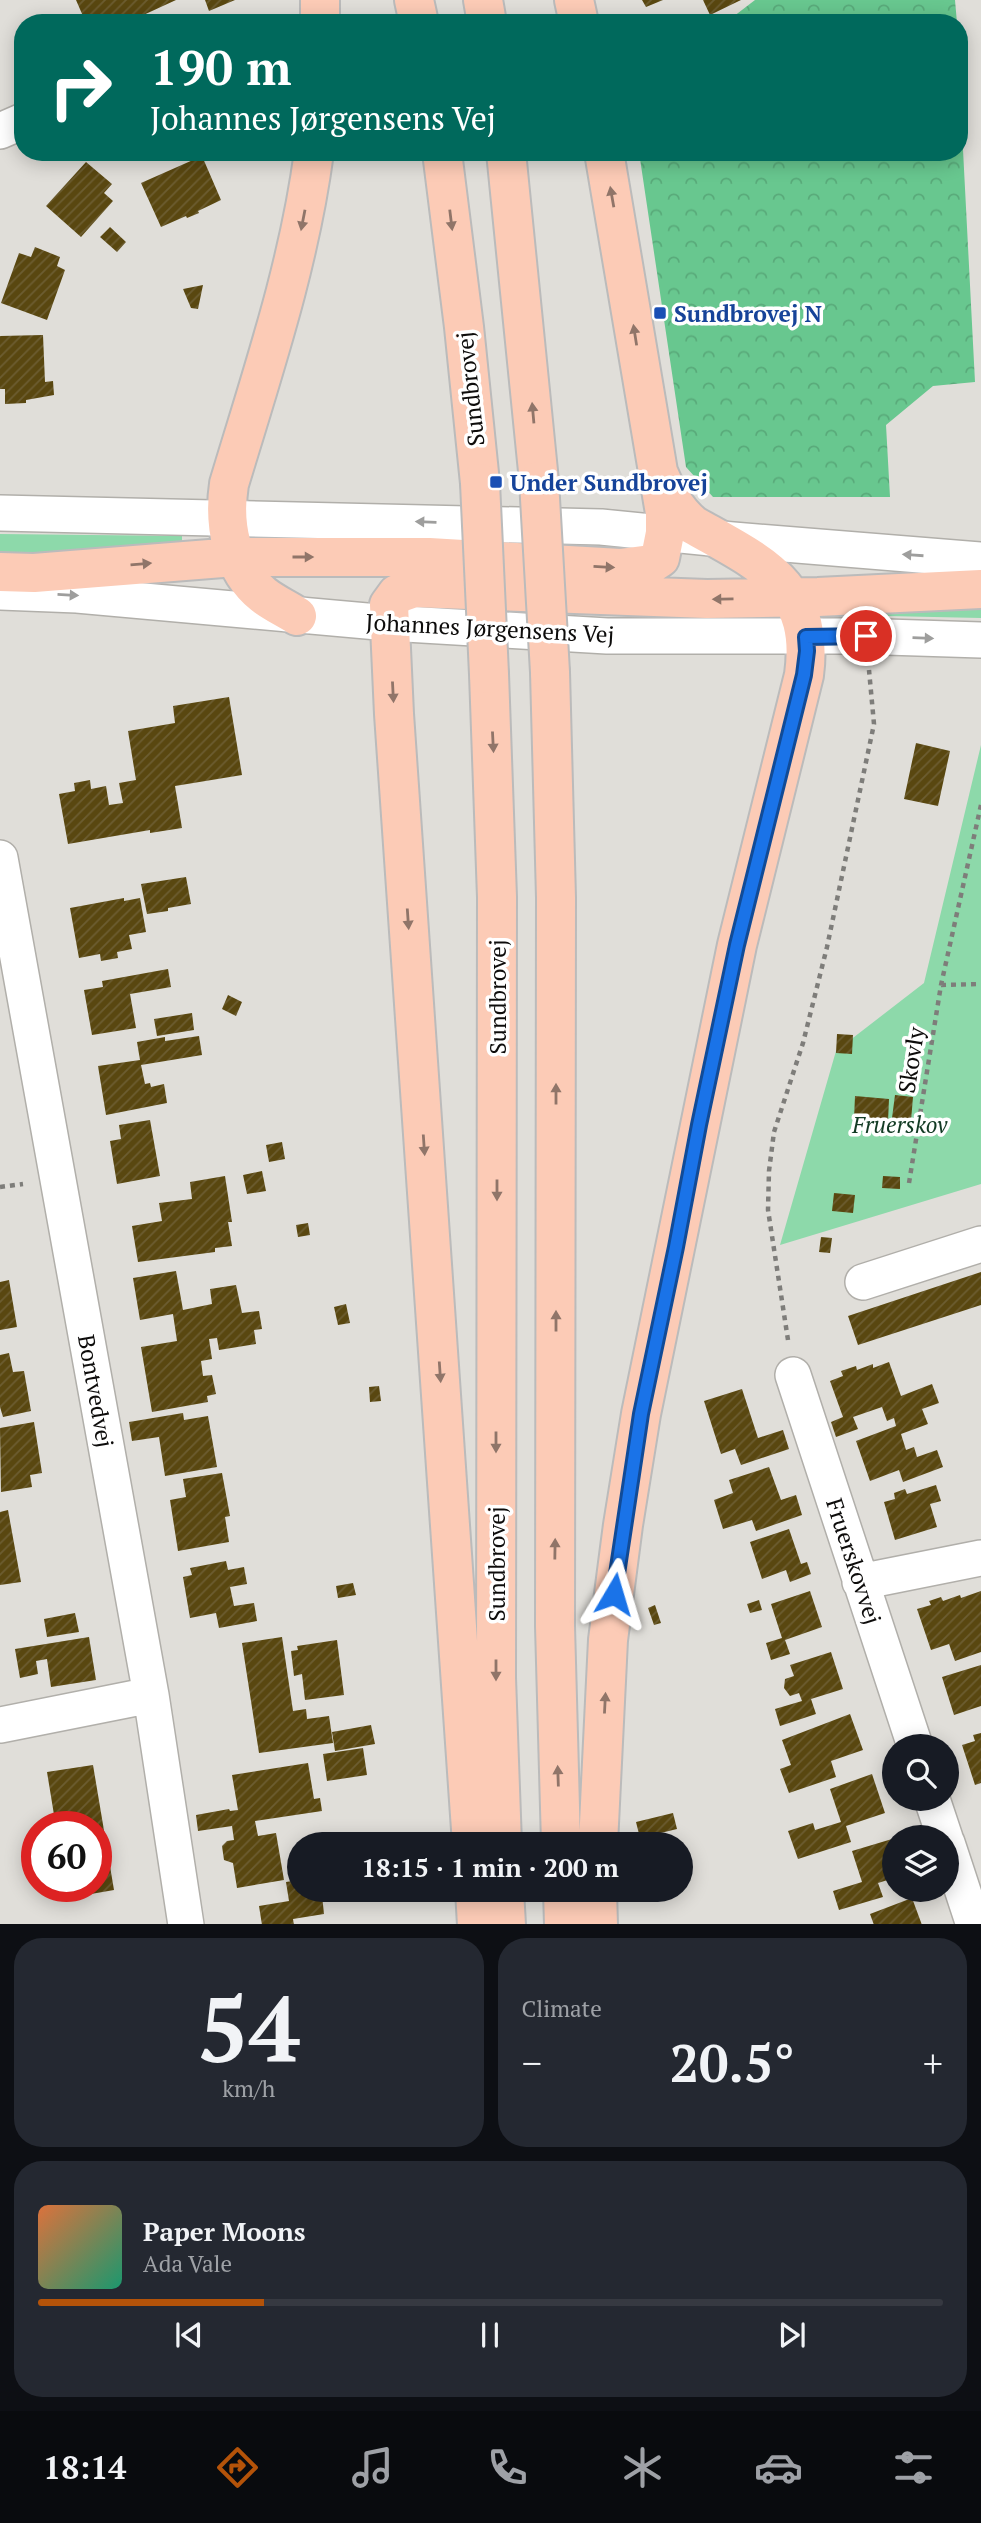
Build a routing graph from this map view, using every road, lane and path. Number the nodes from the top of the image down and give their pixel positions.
1 (313, 161) edge
2 (443, 161) edge
3 (507, 161) edge
4 (606, 161) edge
5 (658, 472) junction
6 (0, 513) edge
7 (228, 518) junction
8 (665, 533) junction
9 (721, 540) junction
10 (235, 557) junction
11 (981, 560) edge
12 (0, 572) edge
13 (981, 589) edge
14 (0, 592) edge
15 (791, 597) junction
16 (297, 615) junction
17 (389, 623) junction
18 (866, 636) junction
19 (806, 637) junction
20 (981, 640) edge
21 (981, 805) edge
22 (1, 865) edge
23 (981, 984) edge
24 (942, 985) junction
25 (909, 1183) dead end
26 (981, 1244) edge
27 (863, 1282) dead end
28 (793, 1376) joint
29 (981, 1558) edge
30 (860, 1582) junction
31 (151, 1695) junction
32 (0, 1724) edge
33 (911, 1734) edge
34 (471, 1832) edge
35 (502, 1832) edge
36 (561, 1832) edge
37 (599, 1832) edge
38 (959, 1879) edge
39 (476, 1902) edge
40 (505, 1902) edge
41 (563, 1902) edge
42 (597, 1902) edge
43 (186, 1924) edge
44 (477, 1924) edge
45 (506, 1924) edge
46 (564, 1924) edge
47 (598, 1924) edge
48 (974, 1924) edge

1 -> 7 main road
2 -> 35 main road, Sundbrovej, bridge
36 -> 3 main road, bridge
5 -> 4 main road
5 - 8 main road
5 - 9 main road
6 - 7 street
8 -> 7 street
7 - 10 main road
8 - 9 street
10 -> 8 main road
11 -> 9 street
9 - 15 main road
12 -> 10 main road
10 - 16 main road
13 - 15 main road
14 -> 16 street, Johannes Jørgensens Vej
15 -> 17 main road
15 - 19 main road
16 - 17 street, Johannes Jørgensens Vej
17 - 19 street, Johannes Jørgensens Vej
17 -> 34 main road
18 - 19 street, Johannes Jørgensens Vej
18 -> 20 street, Johannes Jørgensens Vej
18 - 28 path
37 -> 19 main road
21 - 24 path, Skovly
22 - 31 street, Bontvedvej
23 - 24 path
24 - 25 path, Skovly
26 - 27 street
28 - 30 street, Fruerskovvej
29 - 30 street
30 - 33 street, Fruerskovvej
31 - 32 street
31 - 43 street, Bontvedvej
38 - 48 street
39 - 44 main road
40 - 45 main road
41 - 46 main road
42 - 47 main road

